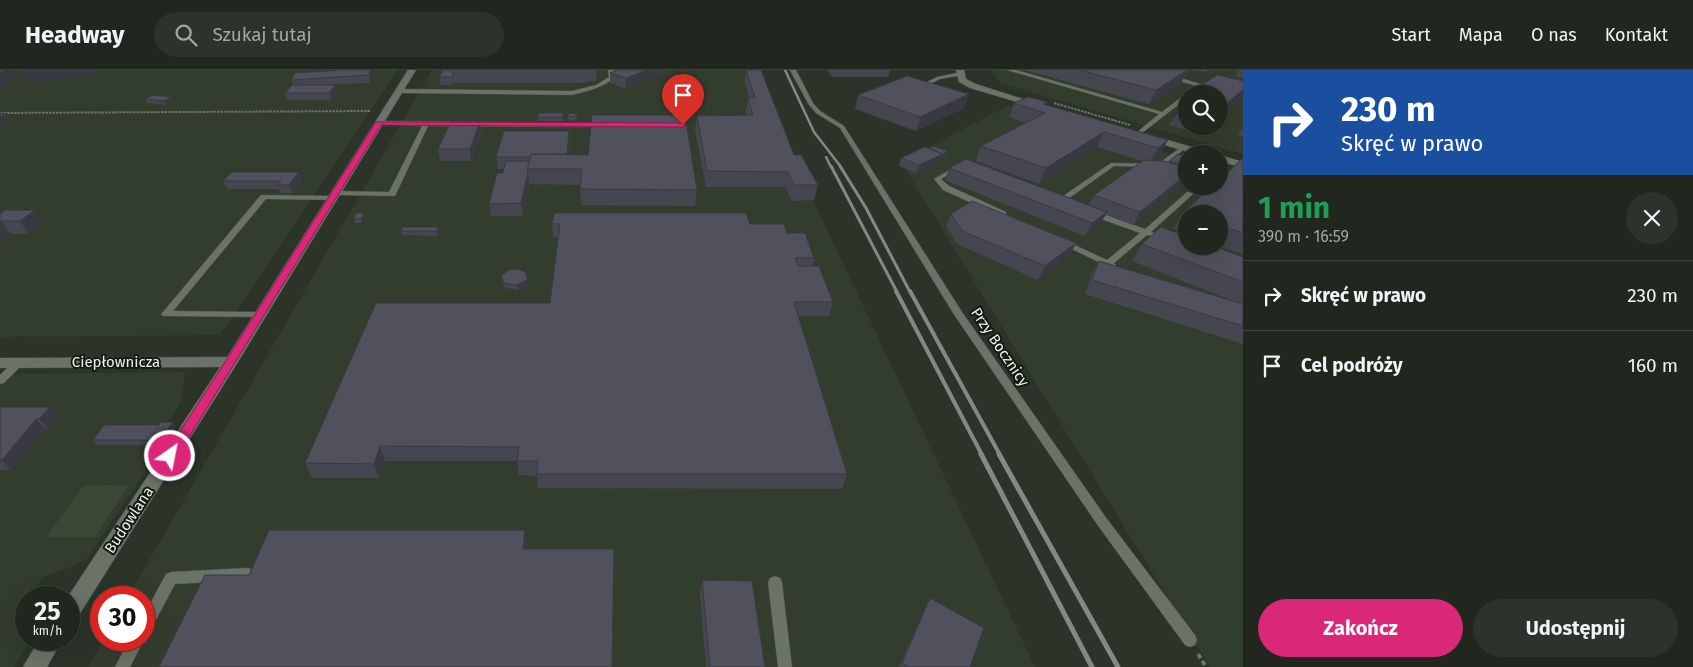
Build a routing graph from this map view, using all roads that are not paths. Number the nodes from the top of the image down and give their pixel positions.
1 (412, 70) edge
2 (611, 70) edge
3 (793, 70) edge
4 (1010, 70) edge
5 (960, 72) edge
6 (1167, 76) edge
7 (1201, 85) edge
8 (917, 88) edge
9 (399, 91) junction
10 (1178, 103) edge
11 (1049, 105) edge
12 (1164, 114) junction
13 (378, 117) junction
14 (426, 124) junction
15 (614, 125) edge
16 (1137, 131) joint
17 (1178, 145) edge
18 (1178, 152) edge
19 (1228, 160) edge
20 (966, 163) edge
21 (1243, 165) edge
22 (335, 195) junction
23 (1189, 195) edge
24 (1055, 196) edge
25 (1086, 210) edge
26 (1009, 217) edge
27 (1146, 232) junction
28 (1054, 238) edge
29 (1164, 239) edge
30 (1108, 264) junction
31 (1117, 267) edge
32 (260, 315) junction
33 (231, 362) junction
34 (0, 363) edge
35 (18, 363) junction
36 (0, 381) edge
37 (248, 574) edge
38 (775, 582) dead end
39 (80, 596) edge
40 (155, 608) edge
41 (1190, 640) dead end
42 (44, 651) edge
43 (131, 651) edge
44 (34, 667) edge
45 (122, 667) edge
46 (785, 667) edge

1 - 9 street, Budowlana
2 - 9 lane
3 - 41 lane, Przy Bocznicy
4 - 12 lane
5 - 8 lane
5 - 11 street
6 - 7 lane
9 - 13 street, Budowlana
10 - 12 lane
12 - 16 lane
13 - 14 lane
13 - 22 street, Budowlana
14 - 15 lane
14 - 22 lane
16 - 17 street
18 - 24 lane
19 - 21 street
20 - 26 lane
22 - 32 street, Budowlana
22 - 32 lane
23 - 27 lane
25 - 27 lane
27 - 29 lane
27 - 30 lane
28 - 30 lane
30 - 31 lane
32 - 33 street, Budowlana
33 - 35 street, Ciepłownicza
33 - 39 street, Budowlana
34 - 35 street, Ciepłownicza
35 - 36 lane
37 - 40 lane
38 - 46 lane
42 - 44 street
43 - 45 lane

